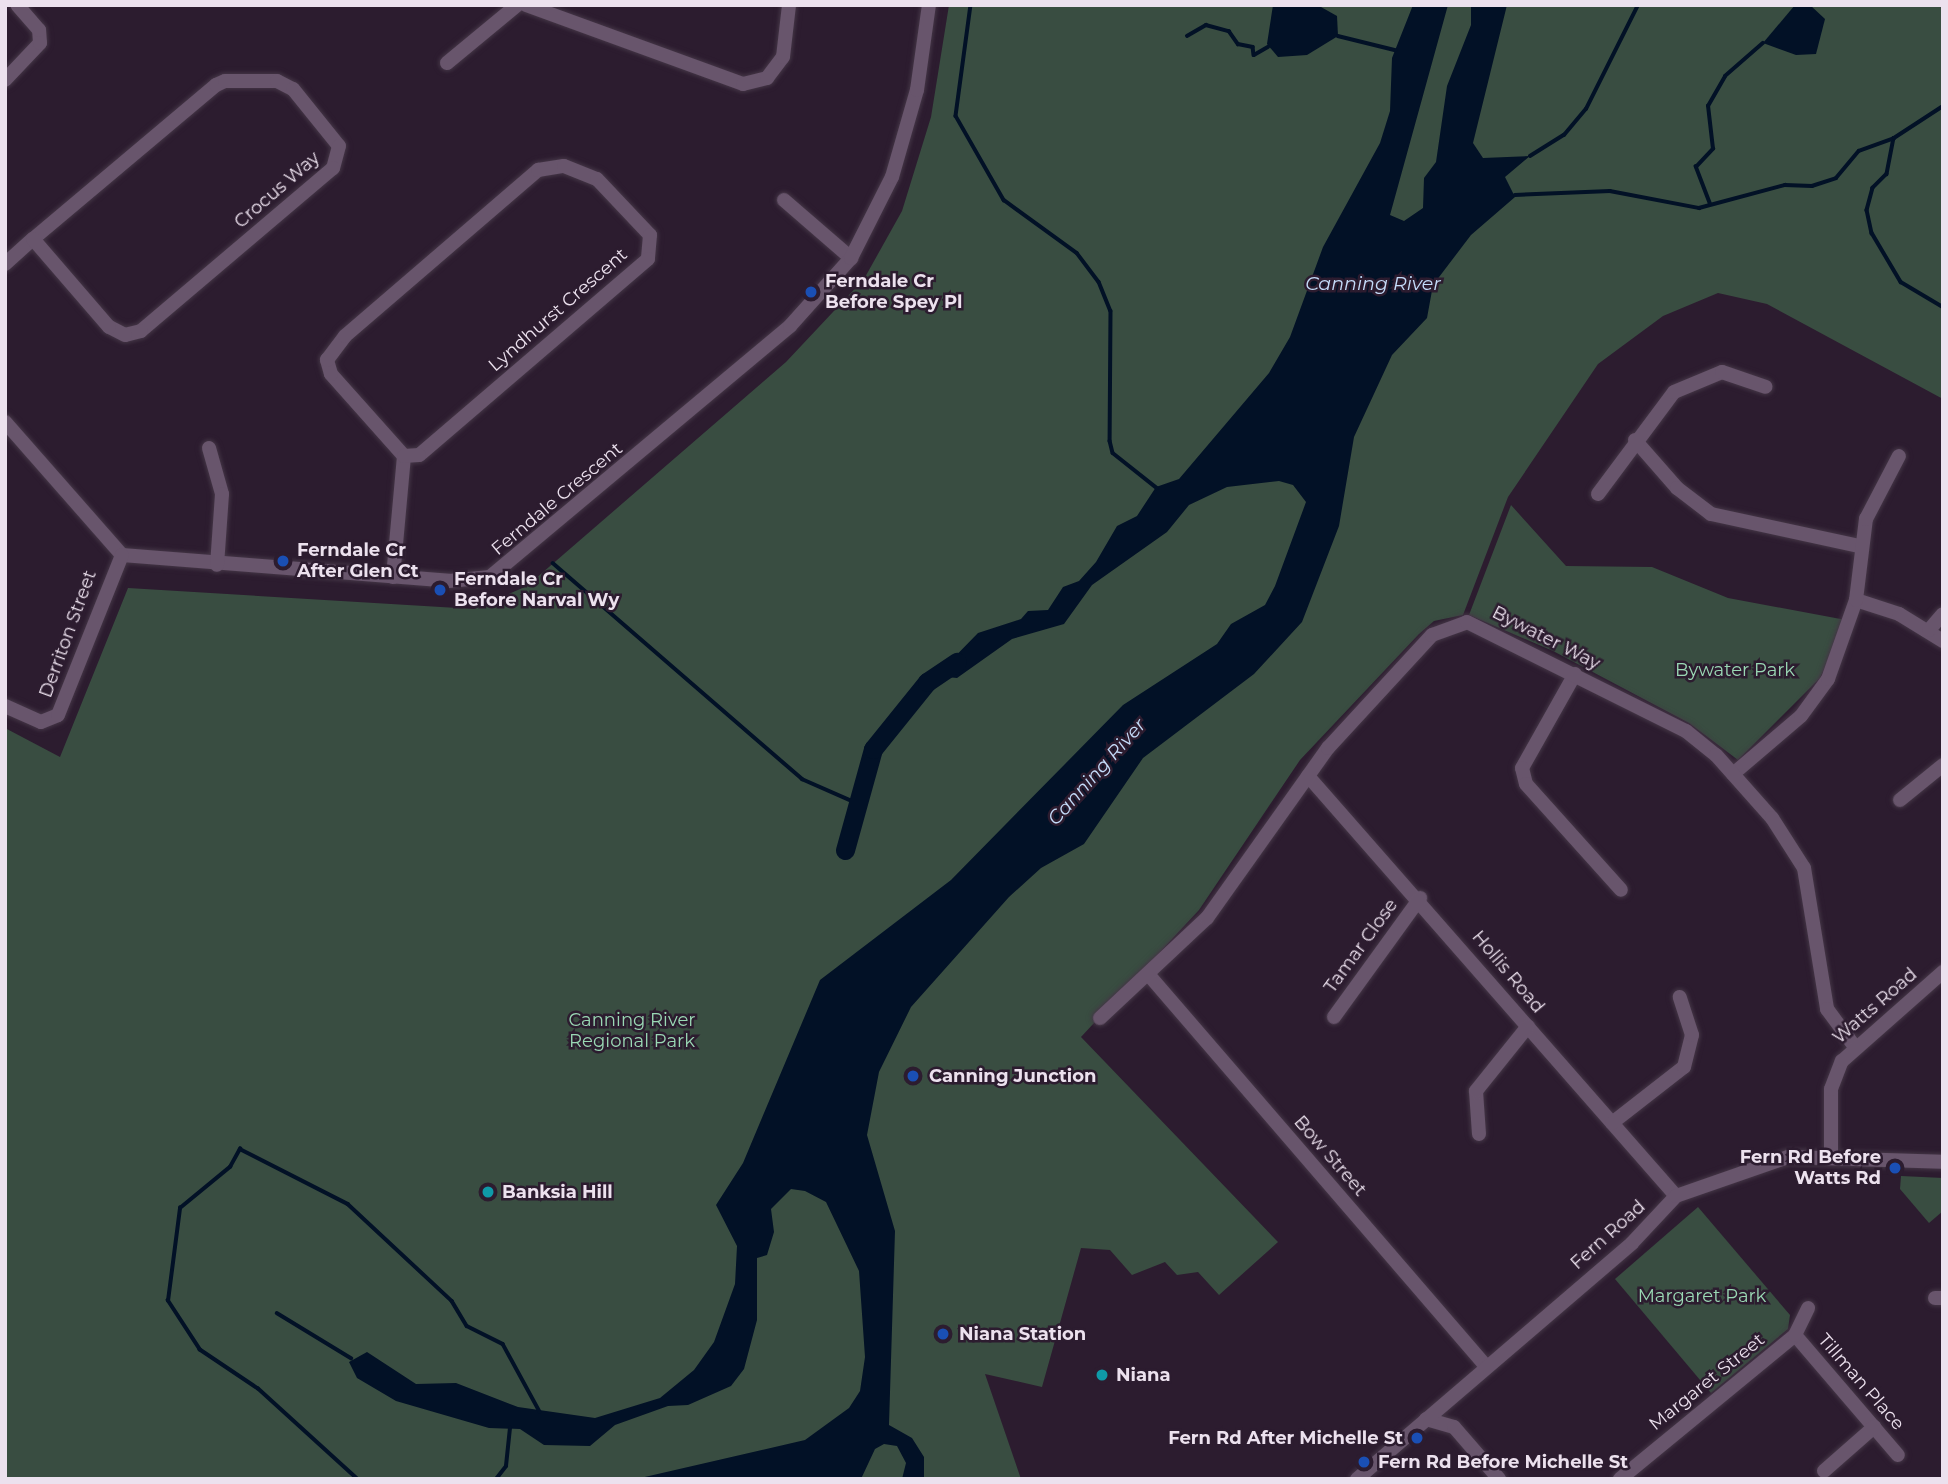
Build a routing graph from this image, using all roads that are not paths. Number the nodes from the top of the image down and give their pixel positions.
1 (17, 5) edge
2 (517, 5) edge
3 (526, 5) edge
4 (789, 5) edge
5 (929, 5) edge
6 (447, 63) dead end
7 (5, 80) edge
8 (784, 200) dead end
9 (33, 239) junction
10 (851, 258) junction
11 (5, 264) edge
12 (1766, 387) dead end
13 (5, 422) edge
14 (1635, 440) junction
15 (209, 448) dead end
16 (404, 456) junction
17 (1899, 456) dead end
18 (1598, 494) dead end
19 (1859, 546) junction
20 (122, 555) junction
21 (218, 565) junction
22 (393, 577) junction
23 (1856, 600) junction
24 (1943, 614) edge
25 (1929, 630) junction
26 (1943, 641) edge
27 (1575, 674) junction
28 (5, 706) edge
29 (1943, 765) edge
30 (1733, 774) junction
31 (1308, 776) junction
32 (1900, 800) dead end
33 (1621, 890) dead end
34 (1420, 898) junction
35 (1942, 973) edge
36 (1148, 974) junction
37 (1680, 997) dead end
38 (1334, 1017) dead end
39 (1100, 1018) dead end
40 (1528, 1026) junction
41 (1855, 1047) junction
42 (1612, 1123) junction
43 (1479, 1134) dead end
44 (1832, 1155) junction
45 (1943, 1162) edge
46 (1676, 1196) junction
47 (1808, 1308) dead end
48 (1795, 1335) junction
49 (1484, 1364) junction
50 (1426, 1419) junction
51 (1874, 1427) junction
52 (1898, 1455) dead end
53 (1824, 1471) dead end
54 (1357, 1479) edge
55 (1499, 1479) edge
56 (1620, 1479) edge

1 - 7 street
2 - 6 street
3 - 4 street
5 - 10 street, Ferndale Crescent
8 - 10 street
9 - 9 street, Crocus Way
9 - 11 street, Crocus Way
10 - 22 street, Ferndale Crescent
12 - 14 street
13 - 20 street
14 - 18 street
14 - 19 street
15 - 21 street
16 - 16 street, Lyndhurst Crescent
16 - 22 street
17 - 19 street
19 - 23 street
20 - 21 street, Ferndale Crescent
20 - 28 street, Derriton Street
21 - 22 street, Ferndale Crescent
23 - 25 street
23 - 30 street
24 - 25 street
25 - 26 street
27 - 30 street, Bywater Way
27 - 31 street, Bywater Way
27 - 33 street
29 - 32 street
30 - 41 street, Bywater Way
31 - 34 street, Hollis Road
31 - 36 street, Bywater Way
34 - 38 street, Tamar Close
34 - 40 street, Hollis Road
35 - 41 street, Watts Road
36 - 39 street, Bywater Way
36 - 49 street, Bow Street
37 - 42 street
40 - 42 street, Hollis Road
40 - 43 street
41 - 44 street, Watts Road
42 - 46 street, Hollis Road
44 - 45 street, Fern Road
44 - 46 street, Fern Road
46 - 49 street, Fern Road
47 - 48 street, Margaret Street
48 - 51 street, Tillman Place
48 - 56 street, Margaret Street
49 - 50 street, Fern Road
50 - 54 street, Fern Road
50 - 55 street
51 - 52 street, Tillman Place
51 - 53 street

